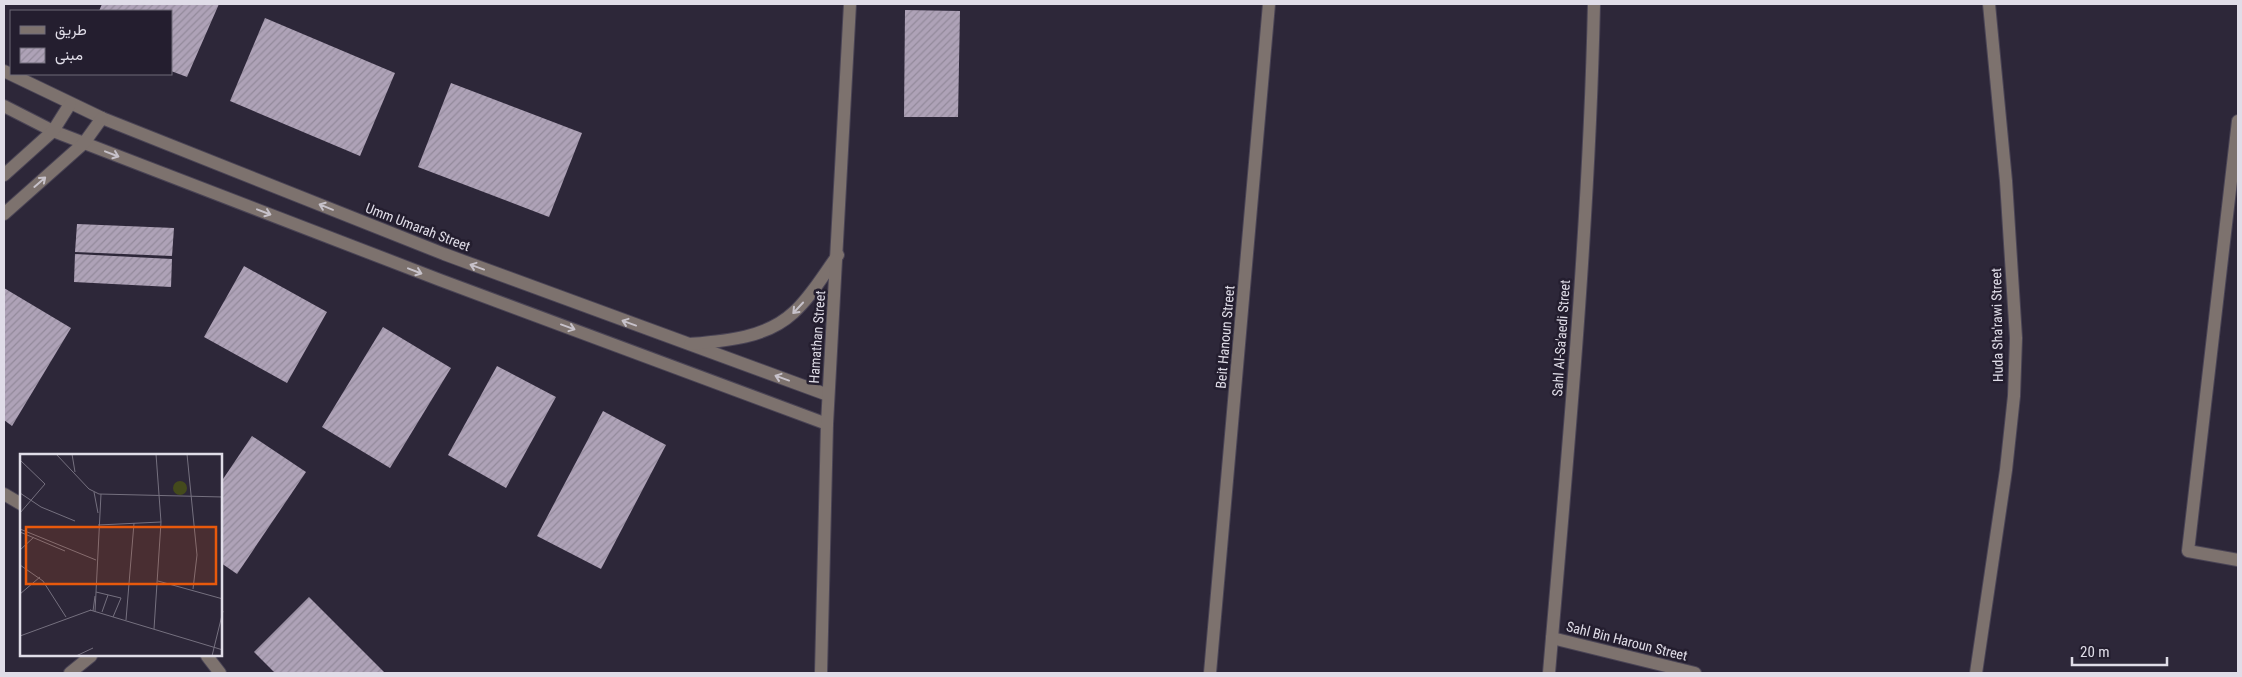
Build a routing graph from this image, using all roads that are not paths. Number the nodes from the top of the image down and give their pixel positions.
1 (850, 4) edge
2 (1269, 4) edge
3 (1594, 4) edge
4 (1989, 4) edge
5 (12, 75) edge
6 (70, 104) junction
7 (4, 106) edge
8 (102, 118) junction
9 (2238, 121) edge
10 (2238, 125) edge
11 (53, 131) junction
12 (84, 143) junction
13 (4, 175) edge
14 (4, 214) edge
15 (838, 255) junction
16 (688, 344) junction
17 (828, 395) junction
18 (827, 424) junction
19 (4, 494) edge
20 (20, 503) edge
21 (2238, 560) edge
22 (1552, 638) junction
23 (91, 657) edge
24 (208, 657) edge
25 (70, 673) edge
26 (220, 673) edge
27 (821, 673) edge
28 (1210, 673) edge
29 (1549, 673) edge
30 (1695, 673) edge
31 (1976, 673) edge

1 - 15 street, Hamathan Street
2 - 28 street, Beit Hanoun Street
3 - 22 street, Sahl Al-Sa'aedi Street
4 - 31 street, Huda Sha'rawi Street
5 - 6 street, Umm Umarah Street
6 - 8 street, Umm Umarah Street
6 - 11 street
7 - 11 street
8 - 12 street
16 -> 8 street, Umm Umarah Street
9 - 10 street
10 - 21 street
11 - 12 street
11 - 13 street
14 -> 12 street
12 -> 18 street
15 -> 16 street
15 - 17 street, Hamathan Street
17 -> 16 street, Umm Umarah Street
17 - 18 street, Hamathan Street
18 - 27 street, Hamathan Street
19 - 20 street
22 - 29 street, Sahl Al-Sa'aedi Street
22 - 30 street, Sahl Bin Haroun Street
23 - 25 street
24 - 26 street

